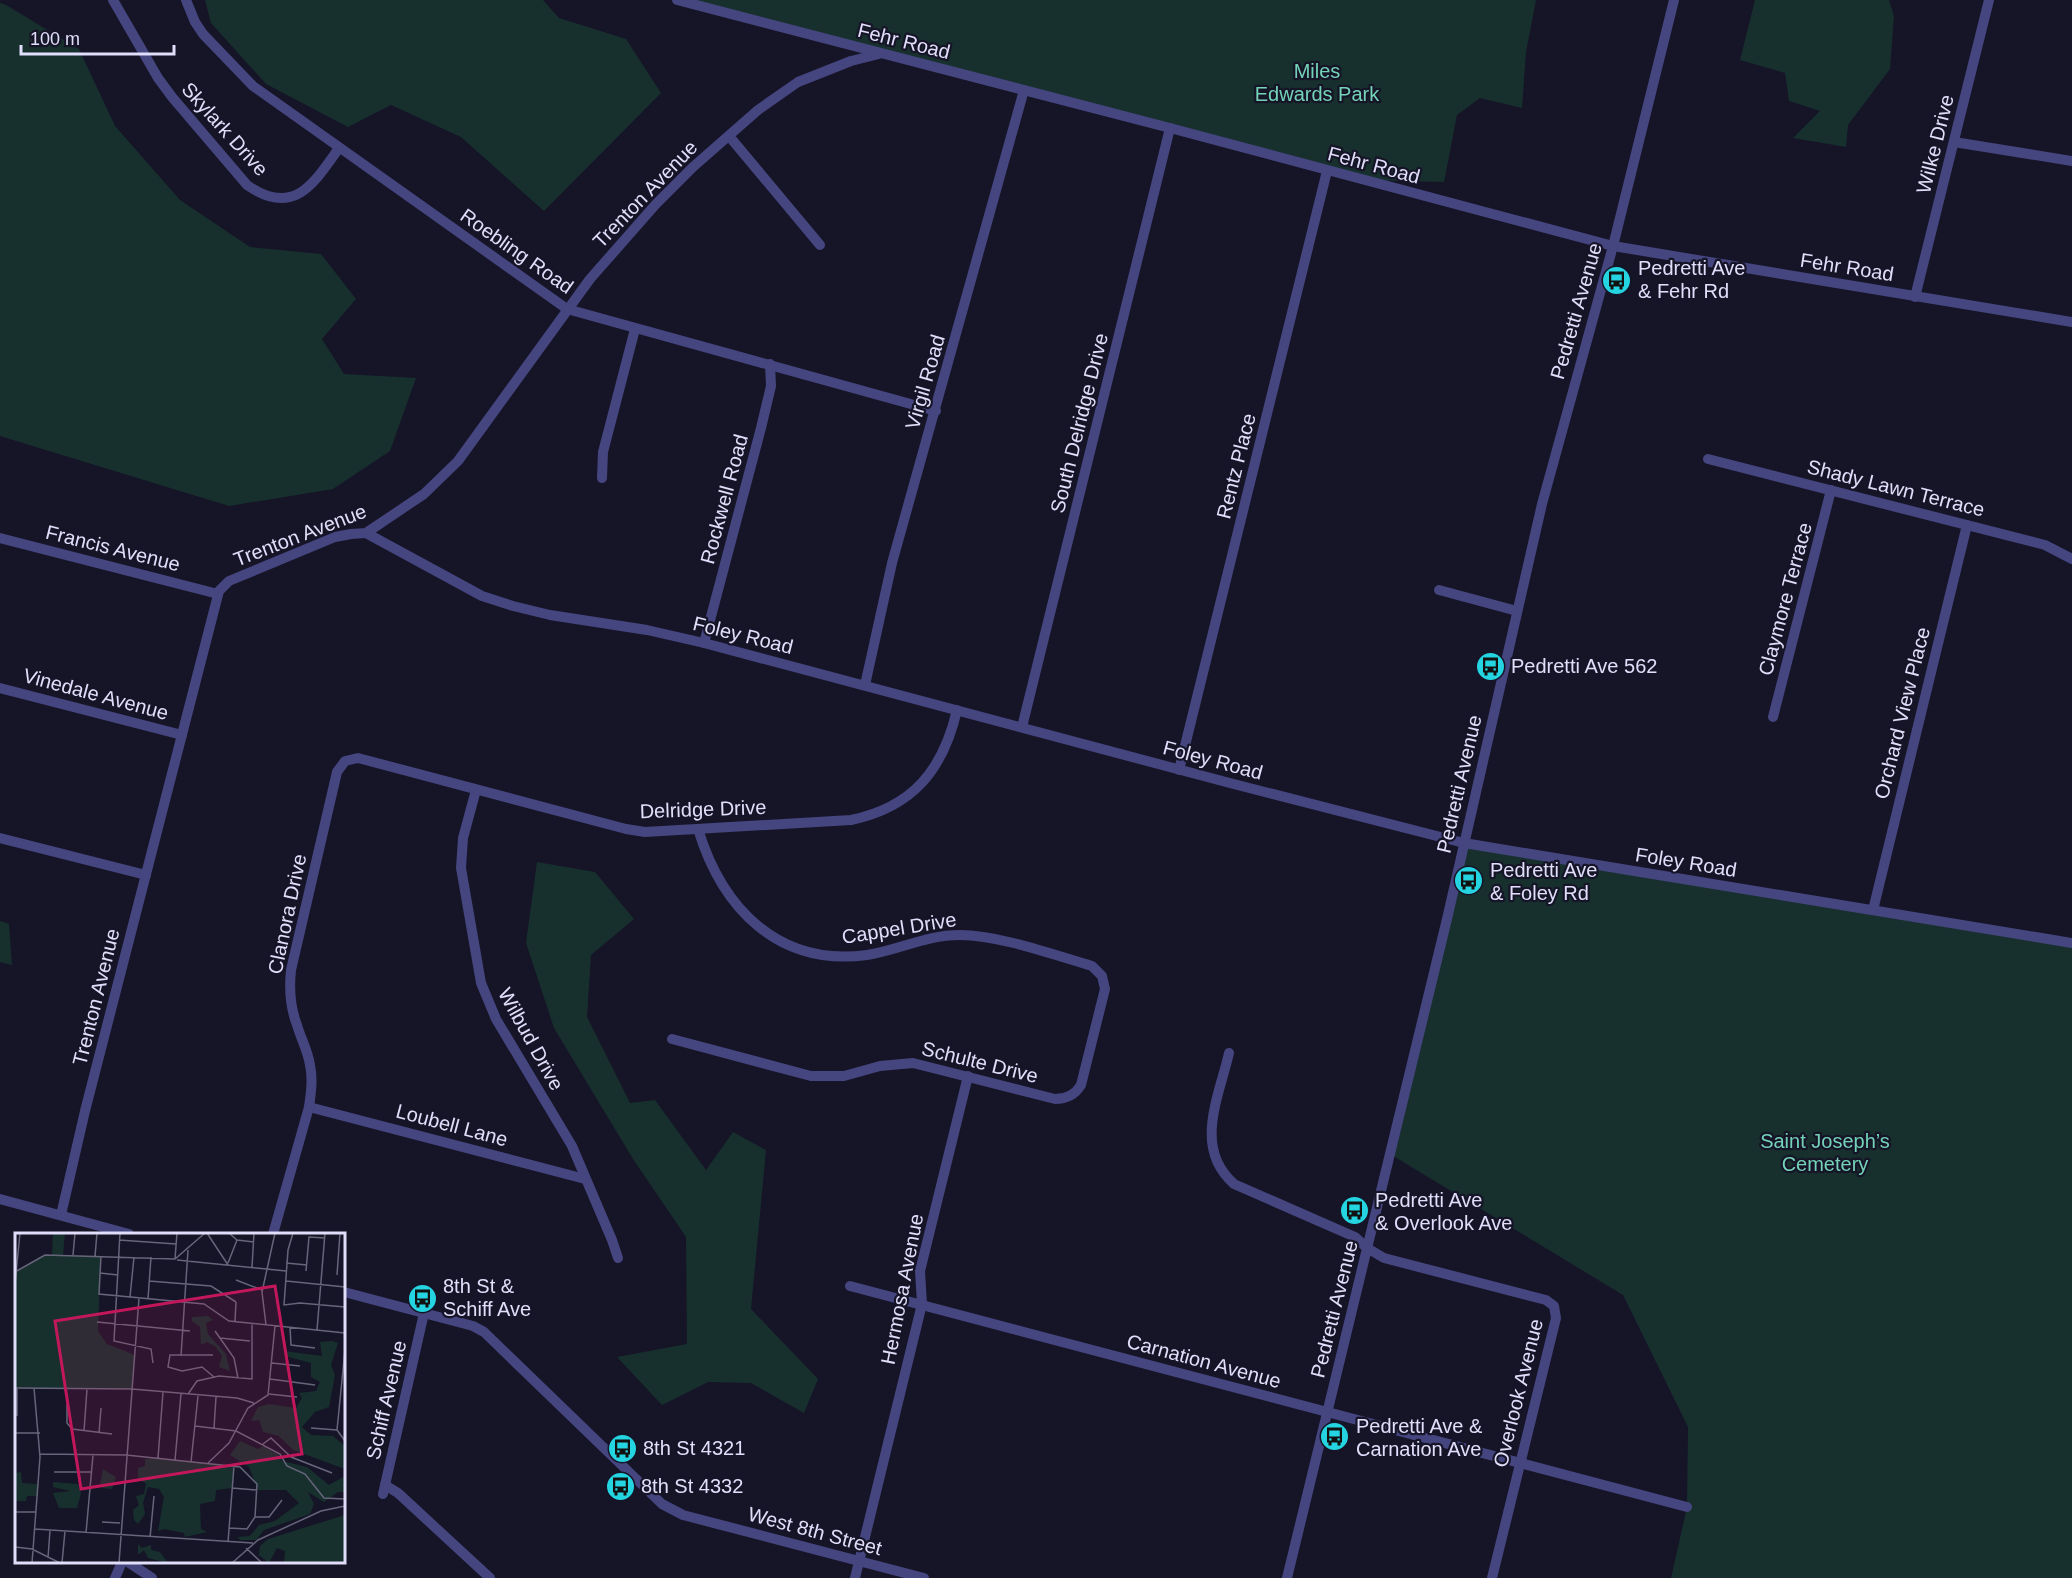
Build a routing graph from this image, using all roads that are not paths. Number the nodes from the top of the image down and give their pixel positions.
1 (113, 0) edge
2 (186, 0) edge
3 (677, 0) edge
4 (1674, 0) edge
5 (1989, 0) edge
6 (879, 54) junction
7 (1024, 90) junction
8 (1170, 128) junction
9 (729, 136) junction
10 (1954, 142) junction
11 (339, 148) junction
12 (2072, 161) edge
13 (1327, 171) junction
14 (820, 245) dead end
15 (1613, 246) junction
16 (1915, 297) junction
17 (567, 309) junction
18 (2072, 322) edge
19 (635, 328) junction
20 (770, 364) junction
21 (936, 411) junction
22 (1708, 459) dead end
23 (602, 478) dead end
24 (1831, 490) junction
25 (1967, 525) junction
26 (366, 533) junction
27 (0, 538) edge
28 (2072, 559) edge
29 (1439, 590) dead end
30 (218, 594) junction
31 (1517, 611) junction
32 (704, 643) junction
33 (865, 685) junction
34 (0, 688) edge
35 (957, 710) junction
36 (1773, 717) dead end
37 (1023, 727) junction
38 (182, 735) junction
39 (364, 760) joint
40 (1179, 770) junction
41 (476, 790) junction
42 (698, 829) junction
43 (0, 838) edge
44 (1464, 843) junction
45 (146, 875) junction
46 (1873, 910) junction
47 (2072, 943) edge
48 (1092, 966) joint
49 (672, 1039) dead end
50 (1229, 1053) dead end
51 (968, 1076) junction
52 (309, 1107) junction
53 (585, 1179) junction
54 (0, 1199) edge
55 (61, 1215) junction
56 (125, 1233) edge
57 (273, 1233) edge
58 (1367, 1248) junction
59 (618, 1258) dead end
60 (850, 1286) dead end
61 (345, 1292) edge
62 (922, 1304) junction
63 (424, 1313) junction
64 (1328, 1413) junction
65 (1520, 1463) junction
66 (1687, 1507) dead end
67 (859, 1561) junction
68 (122, 1563) edge
69 (130, 1563) edge
70 (115, 1578) edge
71 (152, 1578) edge
72 (490, 1578) edge
73 (855, 1578) edge
74 (924, 1578) edge
75 (1287, 1578) edge
76 (1492, 1578) edge

1 - 11 street, Skylark Drive
2 - 11 street, Roebling Road
3 - 6 street, Fehr Road
4 - 15 street, Pedretti Avenue
5 - 10 street, Wilke Drive
6 - 7 street, Fehr Road
6 - 9 street, Trenton Avenue
7 - 8 street, Fehr Road
7 - 21 street, Virgil Road
8 - 13 street, Fehr Road
8 - 37 street, South Delridge Drive
9 - 14 street
9 - 17 street, Trenton Avenue
10 - 12 street
10 - 16 street, Wilke Drive
11 - 17 street, Roebling Road
13 - 15 street, Fehr Road
13 - 40 street, Rentz Place
15 - 16 street, Fehr Road
15 - 31 street, Pedretti Avenue
16 - 18 street, Fehr Road
17 - 19 street, Roebling Road
17 - 26 street, Trenton Avenue
19 - 20 street, Roebling Road
19 - 23 street
20 - 21 street, Roebling Road
20 - 32 street, Rockwell Road
21 - 33 street, Virgil Road
22 - 24 street, Shady Lawn Terrace
24 - 25 street, Shady Lawn Terrace
24 - 36 street, Claymore Terrace
25 - 28 street, Shady Lawn Terrace
25 - 46 street, Orchard View Place
26 - 30 street, Trenton Avenue
26 - 32 street, Foley Road
27 - 30 street, Francis Avenue
29 - 31 street
30 - 38 street, Trenton Avenue
31 - 44 street, Pedretti Avenue
32 - 33 street, Foley Road
33 - 35 street, Foley Road
34 - 38 street, Vinedale Avenue
35 - 37 street, Foley Road
35 - 42 street, Delridge Drive
37 - 40 street, Foley Road
38 - 45 street, Trenton Avenue
39 - 41 street, Delridge Drive
39 - 52 street, Clanora Drive
40 - 44 street, Foley Road
41 - 42 street, Delridge Drive
41 - 53 street, Wilbud Drive
42 - 48 street, Cappel Drive
43 - 45 street
44 - 46 street, Foley Road
44 - 58 street, Pedretti Avenue
45 - 55 street, Trenton Avenue
46 - 47 street, Foley Road
48 - 51 street, Schulte Drive
49 - 51 street, Schulte Drive
50 - 58 street, Overlook Avenue
51 - 62 street, Hermosa Avenue
52 - 53 street, Loubell Lane
52 - 57 street, Clanora Drive
53 - 59 street, Wilbud Drive
54 - 55 street
55 - 56 street
58 - 64 street, Pedretti Avenue
58 - 65 street, Overlook Avenue
60 - 62 street, Carnation Avenue
61 - 63 street, West 8th Street
62 - 64 street, Carnation Avenue
62 - 67 street, Hermosa Avenue
63 - 67 street, West 8th Street
63 - 72 street, Schiff Avenue
64 - 65 street, Carnation Avenue
64 - 75 street, Pedretti Avenue
65 - 66 street, Carnation Avenue
65 - 76 street, Overlook Avenue
67 - 73 street, Hermosa Avenue
67 - 74 street, West 8th Street
68 - 70 street
69 - 71 street

